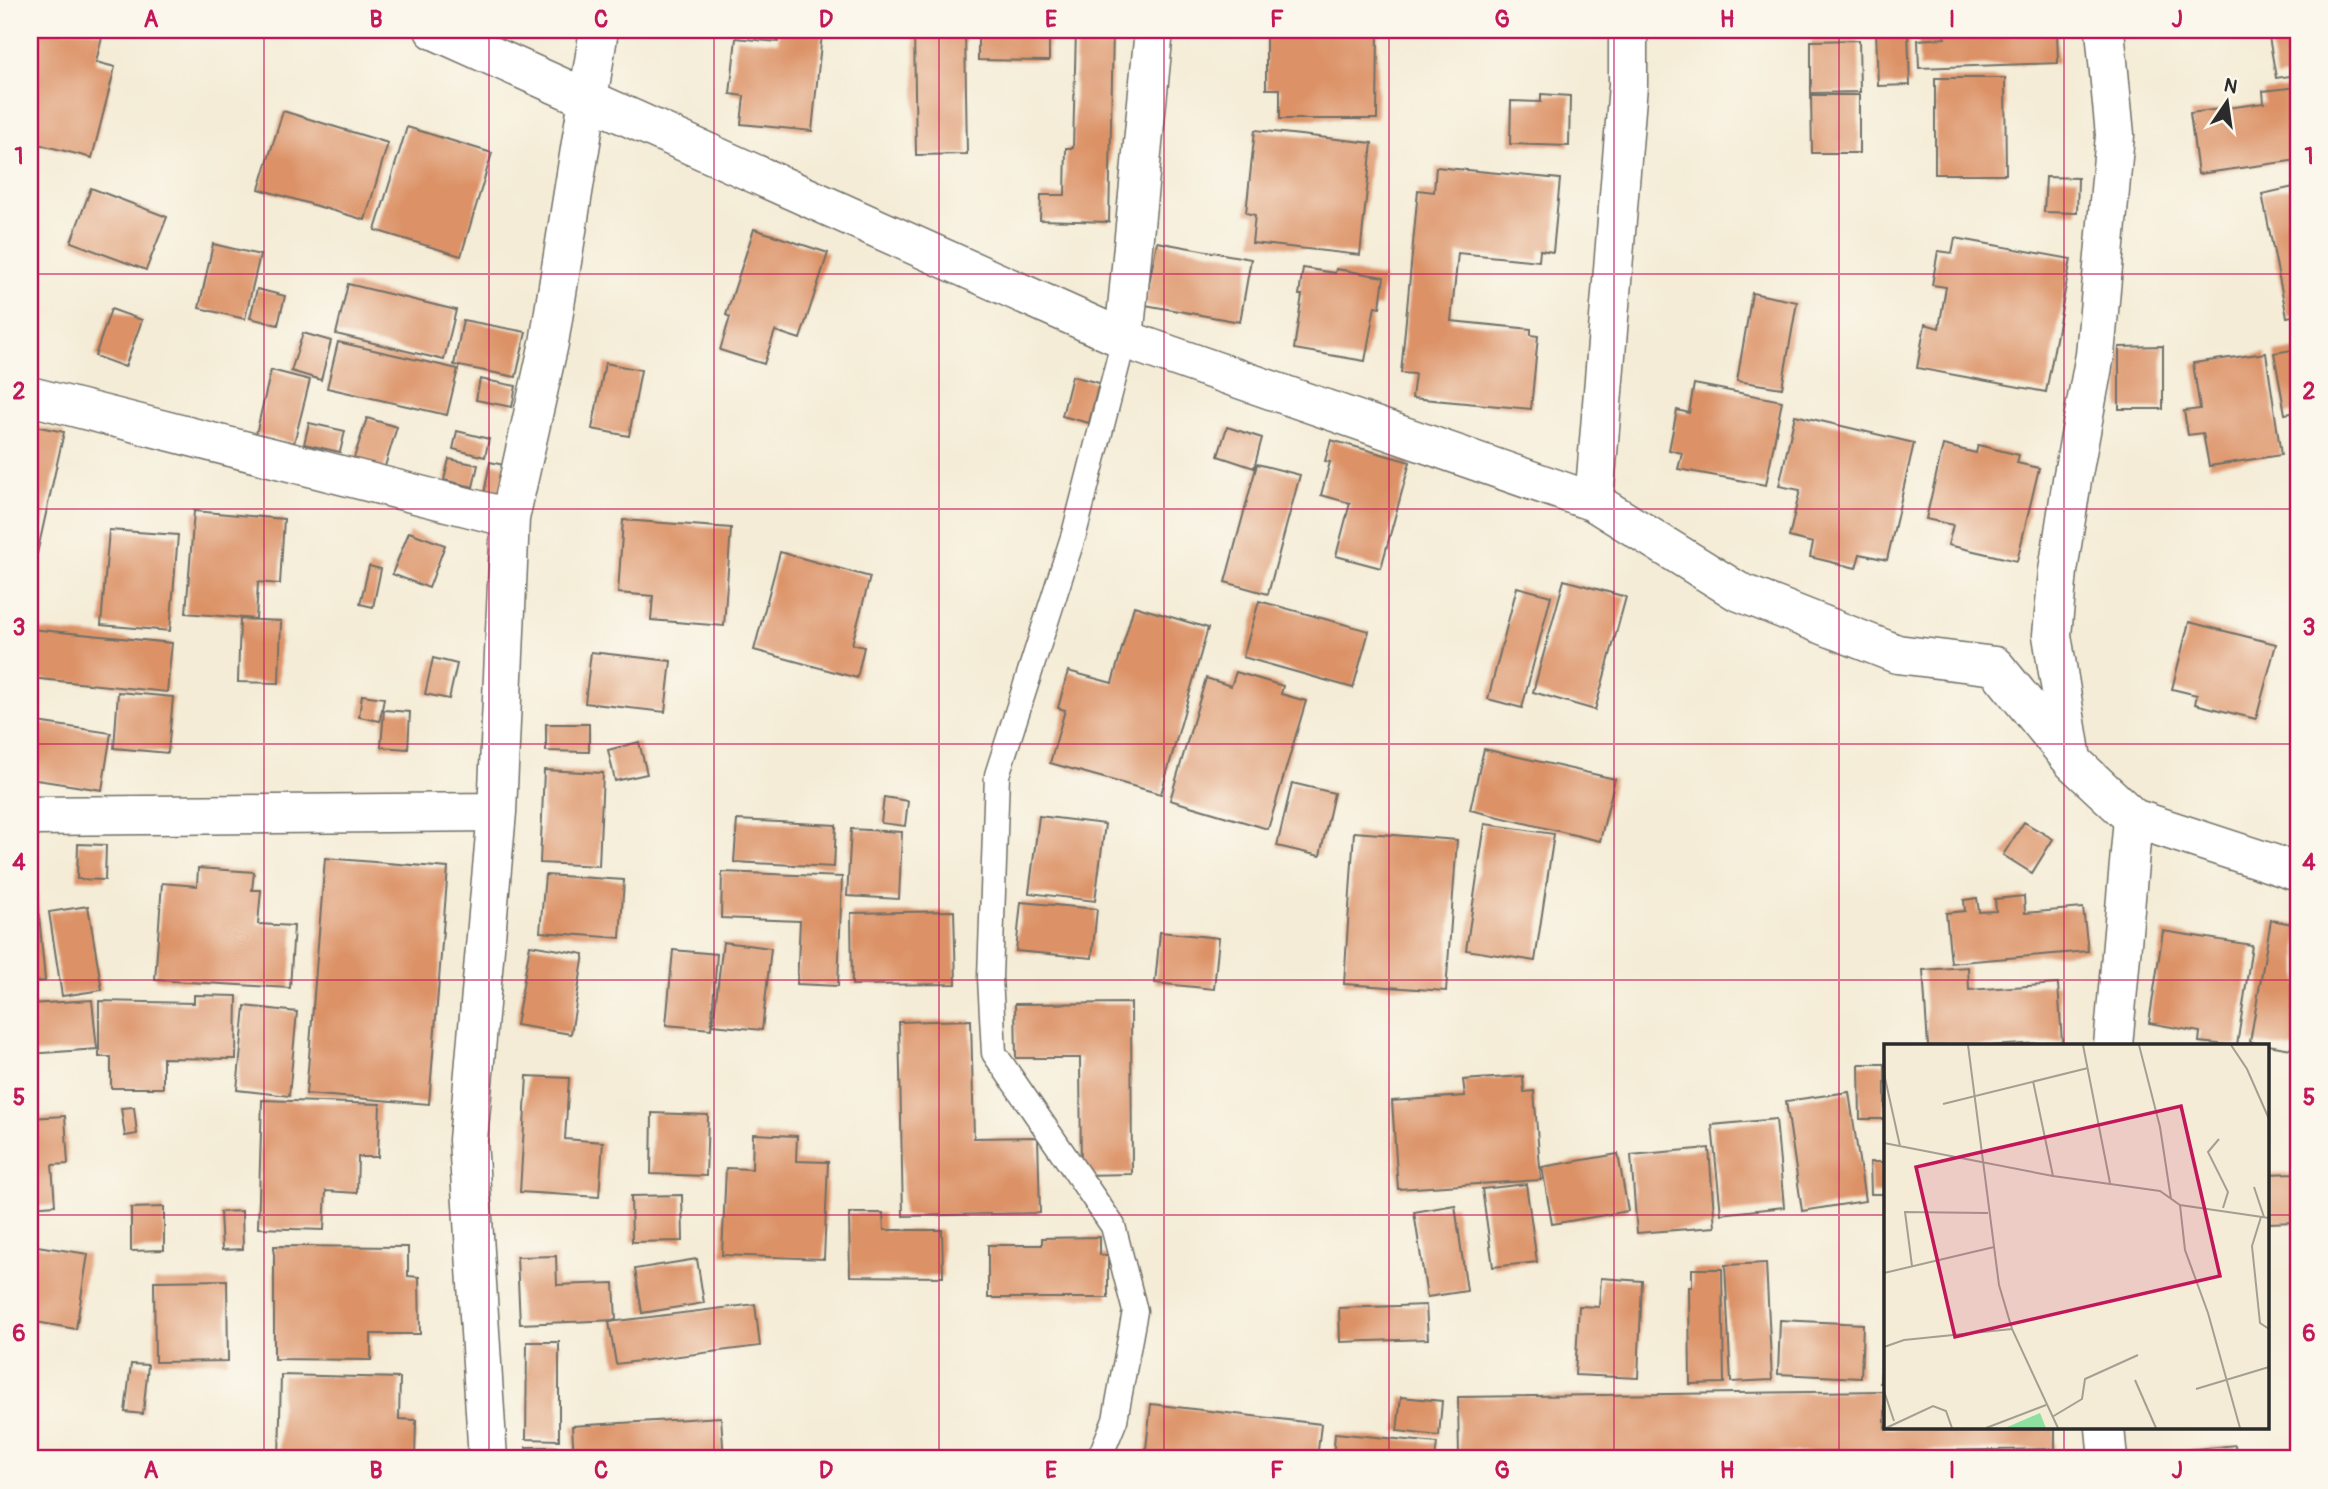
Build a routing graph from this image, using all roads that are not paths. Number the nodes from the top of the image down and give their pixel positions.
1 (434, 30) edge
2 (600, 30) edge
3 (1154, 30) edge
4 (1629, 30) edge
5 (2105, 30) edge
6 (587, 100) junction
7 (1124, 339) junction
8 (30, 396) edge
9 (1594, 502) junction
10 (510, 518) junction
11 (2073, 762) junction
12 (497, 812) junction
13 (30, 816) edge
14 (2133, 818) junction
15 (2298, 872) edge
16 (2113, 1044) edge
17 (2105, 1430) edge
18 (488, 1459) edge
19 (1099, 1459) edge
20 (2108, 1459) edge

1 - 6 street
2 - 6 street
3 - 7 street
4 - 9 street
5 - 11 street
6 - 7 street
6 - 10 street
7 - 9 street
7 - 19 lane
8 - 10 street
9 - 11 street
10 - 12 street
11 - 14 street
12 - 13 street
12 - 18 street
14 - 15 street
14 - 16 street
17 - 20 street

